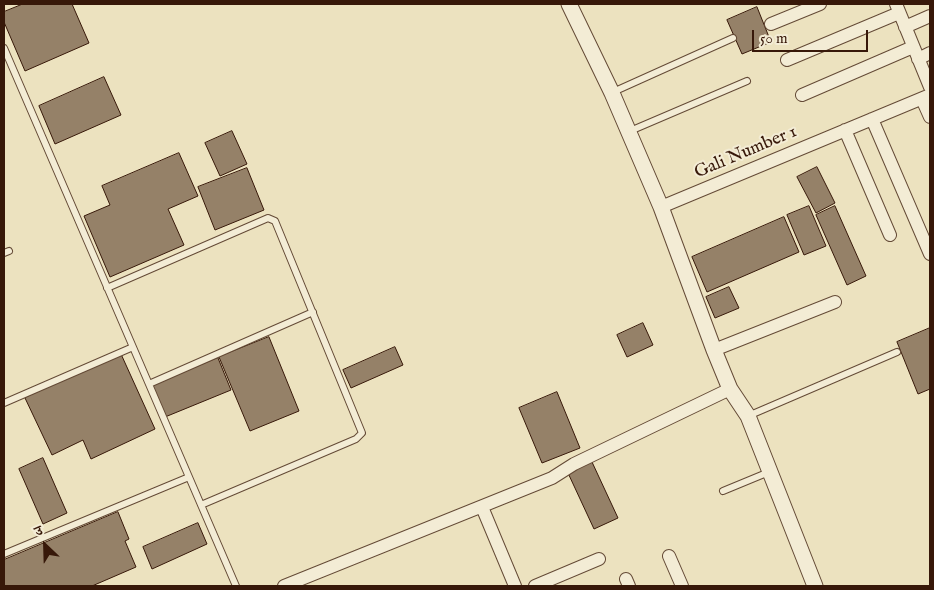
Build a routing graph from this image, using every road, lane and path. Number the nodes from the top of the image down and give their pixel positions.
1 (569, 4) edge
2 (820, 4) edge
3 (898, 8) edge
4 (930, 16) edge
5 (771, 24) dead end
6 (905, 27) junction
7 (734, 38) dead end
8 (4, 48) edge
9 (915, 53) junction
10 (930, 53) edge
11 (787, 60) dead end
12 (747, 82) dead end
13 (930, 87) edge
14 (612, 93) junction
15 (802, 95) dead end
16 (926, 97) edge
17 (930, 117) edge
18 (872, 119) junction
19 (844, 130) junction
20 (629, 132) junction
21 (660, 207) junction
22 (890, 235) dead end
23 (930, 254) edge
24 (107, 288) junction
25 (835, 302) dead end
26 (314, 312) junction
27 (133, 347) junction
28 (714, 350) junction
29 (897, 352) dead end
30 (149, 384) junction
31 (730, 389) junction
32 (4, 403) edge
33 (748, 416) junction
34 (770, 472) junction
35 (189, 477) junction
36 (722, 491) dead end
37 (201, 505) junction
38 (482, 506) junction
39 (4, 554) edge
40 (669, 556) dead end
41 (599, 559) dead end
42 (565, 580) edge
43 (236, 586) edge
44 (284, 586) edge
45 (515, 586) edge
46 (535, 586) edge
47 (682, 586) edge
48 (815, 586) edge

1 - 14 street
2 - 5 street
3 - 6 street
3 - 11 street
4 - 6 street
6 - 9 street
7 - 14 lane
8 - 24 lane
9 - 10 street
9 - 13 street
9 - 15 street
12 - 20 lane
14 - 20 street
16 - 17 street
16 - 18 street, Gali Number 1
18 - 19 street, Gali Number 1
18 - 23 street
19 - 21 street, Gali Number 1
19 - 22 street
20 - 21 street
21 - 28 street
24 - 26 lane
24 - 27 lane
25 - 28 street
26 - 30 lane
26 - 37 lane
27 - 30 lane
27 - 32 lane
28 - 31 street
29 - 33 lane
30 - 35 lane
31 - 33 street
31 - 38 street
33 - 34 street
34 - 36 lane
34 - 48 street
35 - 37 lane
35 - 39 lane
37 - 43 lane
38 - 44 street
38 - 45 street
40 - 47 street
41 - 42 street
42 - 46 street

